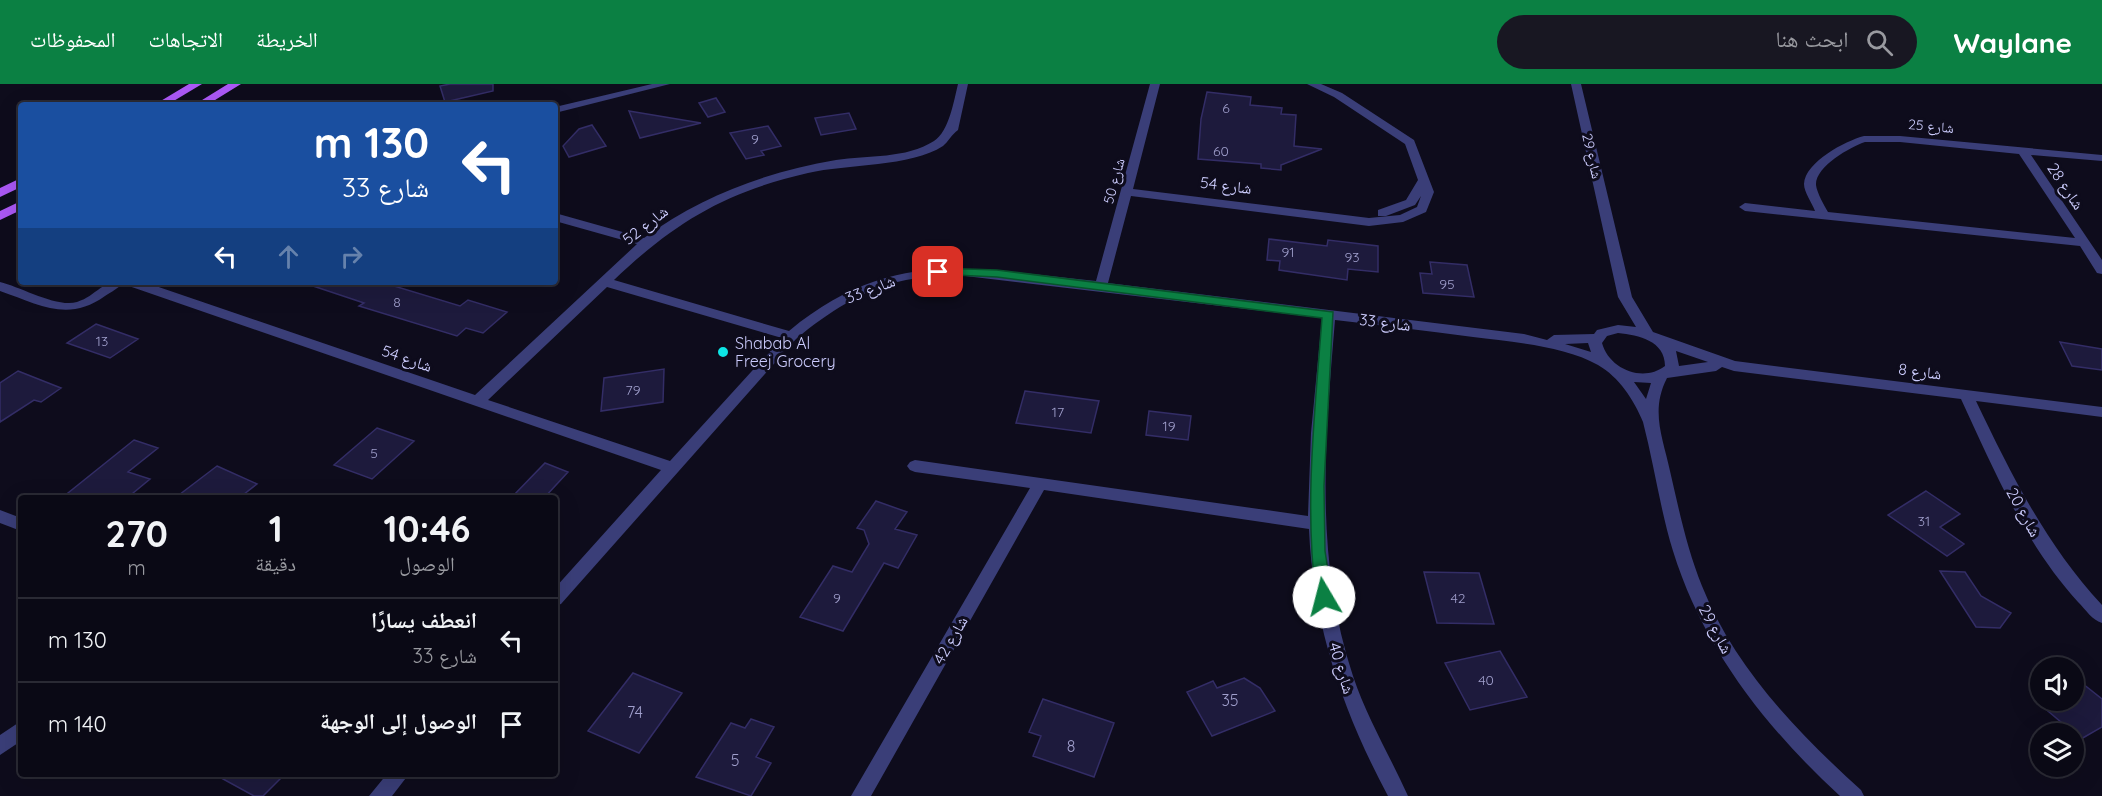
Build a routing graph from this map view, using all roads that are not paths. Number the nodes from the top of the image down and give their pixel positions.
1 (197, 84) edge
2 (236, 84) edge
3 (665, 84) edge
4 (963, 84) edge
5 (1155, 84) edge
6 (1312, 84) edge
7 (1576, 84) edge
8 (164, 102) edge
9 (203, 102) edge
10 (558, 109) edge
11 (2022, 150) junction
12 (2102, 158) edge
13 (18, 184) edge
14 (1126, 192) junction
15 (0, 193) edge
16 (18, 207) edge
17 (1745, 207) dead end
18 (1823, 215) junction
19 (0, 216) edge
20 (558, 218) edge
21 (646, 243) junction
22 (2084, 243) junction
23 (2102, 270) edge
24 (605, 282) junction
25 (112, 285) edge
26 (140, 285) edge
27 (0, 286) edge
28 (1101, 286) junction
29 (1625, 297) junction
30 (1329, 315) junction
31 (1603, 334) junction
32 (791, 336) junction
33 (1653, 337) junction
34 (1524, 339) junction
35 (1604, 362) junction
36 (1734, 366) junction
37 (1619, 372) junction
38 (1665, 374) junction
39 (1966, 395) junction
40 (478, 401) junction
41 (2102, 412) edge
42 (1650, 421) junction
43 (915, 466) dead end
44 (672, 468) junction
45 (1040, 484) junction
46 (0, 516) edge
47 (18, 524) edge
48 (1317, 524) junction
49 (558, 596) edge
50 (2102, 616) edge
51 (18, 732) edge
52 (0, 747) edge
53 (396, 777) edge
54 (379, 796) edge
55 (861, 796) edge
56 (1398, 796) edge
57 (1854, 796) edge

1 - 8 main road
2 - 9 main road
3 - 10 street
4 - 21 street, شارع 52
5 - 14 street, شارع 50
6 - 14 street, شارع 54
7 - 29 street, شارع 29
11 - 12 street, شارع 25
11 - 18 street, شارع 25
11 - 22 street, شارع 28
13 - 15 main road
14 - 28 street, شارع 50
16 - 19 main road
17 - 18 street
18 - 22 street
20 - 21 street
21 - 24 street, شارع 52
22 - 23 street, شارع 28
24 - 32 street
24 - 40 street, شارع 52
25 - 27 street
26 - 40 street, شارع 54
28 - 30 street, شارع 33
28 - 32 street, شارع 33
29 - 31 street
29 - 33 street, شارع 29
30 - 34 street, شارع 33
30 - 48 street, شارع 40
31 - 33 street, شارع 33
31 - 34 street, شارع 33
31 - 35 street
32 - 44 street, شارع 33
33 - 36 street, شارع 8
33 - 38 street, شارع 29
34 - 35 street, شارع 33
35 - 37 street, شارع 33
36 - 38 street, شارع 8
36 - 39 street, شارع 8
37 - 38 street, شارع 8
37 - 42 street, شارع 29
38 - 42 street, شارع 29
39 - 41 street, شارع 8
39 - 50 street, شارع 20
40 - 44 street, شارع 54
42 - 57 street, شارع 29
43 - 45 street
44 - 49 street, شارع 33
45 - 48 street
45 - 55 street, شارع 42
46 - 47 street
48 - 56 street, شارع 40
51 - 52 street
53 - 54 street

